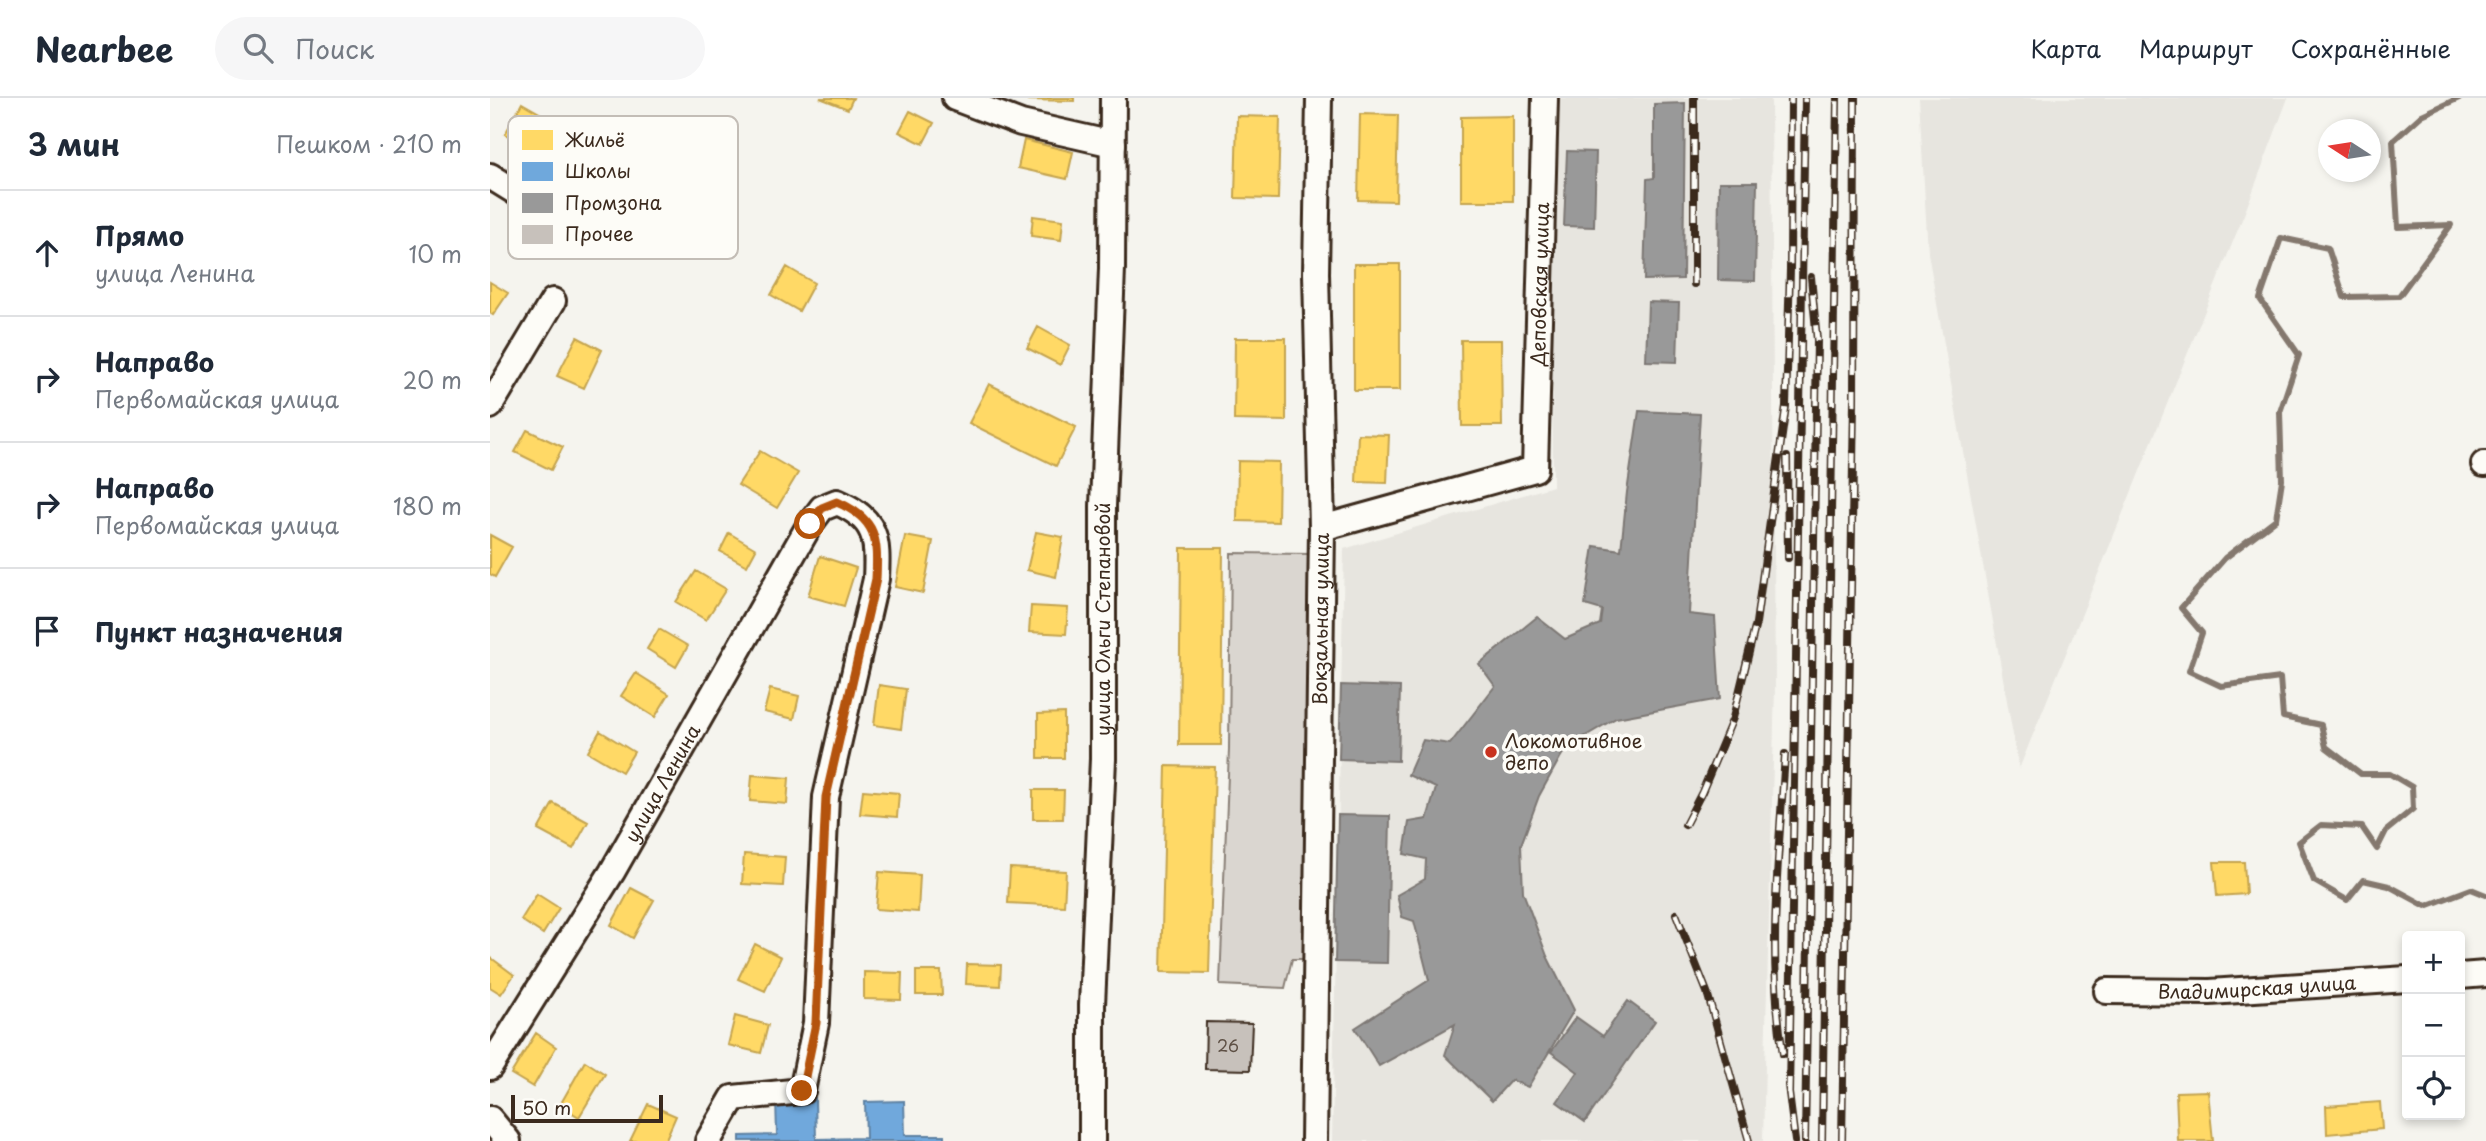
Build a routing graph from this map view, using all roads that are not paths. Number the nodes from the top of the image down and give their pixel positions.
1 (956, 98) edge
2 (1113, 98) edge
3 (1320, 98) edge
4 (1545, 98) edge
5 (1113, 144) junction
6 (490, 176) edge
7 (508, 187) edge
8 (553, 300) dead end
9 (490, 406) edge
10 (1322, 528) junction
11 (2486, 974) edge
12 (2465, 976) edge
13 (2402, 979) edge
14 (2107, 991) dead end
15 (490, 1067) edge
16 (490, 1119) edge
17 (508, 1141) edge
18 (708, 1141) edge
19 (1092, 1141) edge
20 (1314, 1141) edge

1 - 5 street
2 - 5 street, улица Ольги Степановой
3 - 10 street, Вокзальная улица
4 - 10 street, Деповская улица
5 - 19 street, улица Ольги Степановой
6 - 7 street
8 - 9 street
10 - 20 street, Вокзальная улица
11 - 12 street
13 - 14 street, Владимирская улица
15 - 18 street, улица Ленина
16 - 17 street

